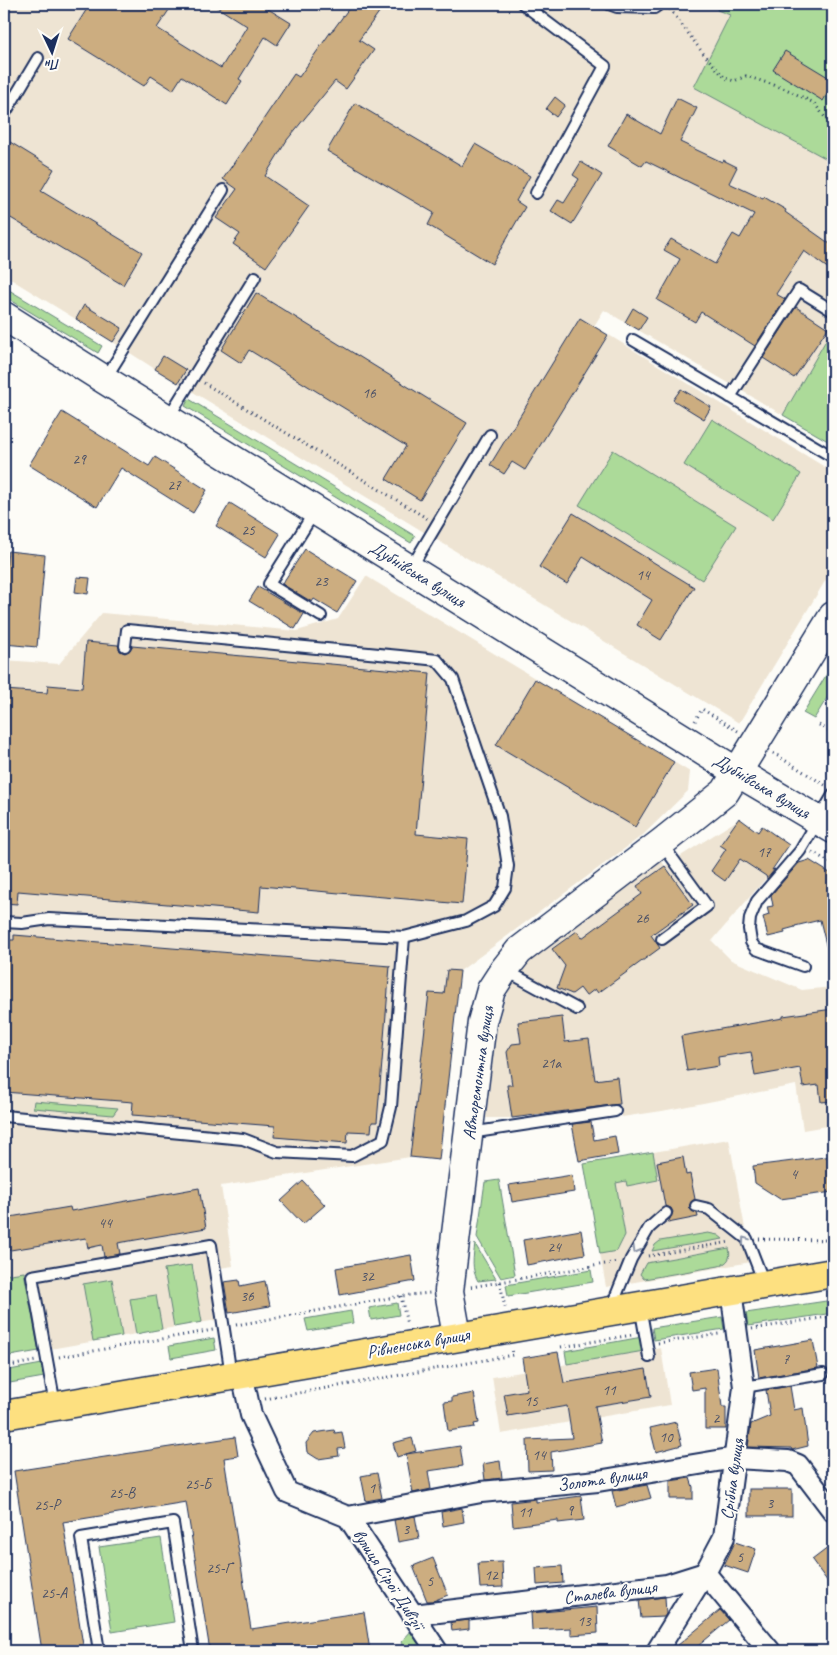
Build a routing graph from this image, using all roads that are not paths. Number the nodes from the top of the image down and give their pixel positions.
1 (523, 4) edge
2 (609, 4) edge
3 (660, 4) edge
4 (38, 58) dead end
5 (4, 115) edge
6 (223, 190) dead end
7 (536, 193) dead end
8 (255, 277) dead end
9 (833, 311) edge
10 (4, 316) edge
11 (633, 340) dead end
12 (105, 380) junction
13 (730, 396) junction
14 (168, 419) junction
15 (490, 435) dead end
16 (833, 457) edge
17 (315, 510) junction
18 (410, 569) junction
19 (321, 616) dead end
20 (833, 618) edge
21 (125, 646) dead end
22 (738, 772) junction
23 (833, 796) edge
24 (826, 824) edge
25 (661, 843) junction
26 (4, 922) edge
27 (404, 938) junction
28 (662, 940) dead end
29 (803, 966) dead end
30 (504, 970) junction
31 (577, 1009) dead end
32 (615, 1111) dead end
33 (4, 1116) edge
34 (469, 1133) junction
35 (696, 1206) dead end
36 (666, 1213) dead end
37 (833, 1273) edge
38 (765, 1284) junction
39 (731, 1290) junction
40 (640, 1305) junction
41 (610, 1310) junction
42 (457, 1336) junction
43 (649, 1357) dead end
44 (823, 1374) dead end
45 (237, 1375) junction
46 (744, 1387) junction
47 (55, 1406) junction
48 (4, 1415) edge
49 (735, 1458) junction
50 (833, 1511) edge
51 (348, 1518) junction
52 (705, 1573) junction
53 (413, 1615) junction
54 (99, 1651) edge
55 (193, 1651) edge
56 (436, 1651) edge
57 (656, 1651) edge
58 (770, 1651) edge

1 - 7 lane
2 - 3 lane
4 - 5 lane
6 - 12 lane
8 - 14 lane
9 - 13 lane
10 - 12 main road, Дубнівська вулиця
11 - 13 lane
12 - 14 main road, Дубнівська вулиця
13 - 16 lane
14 - 17 main road, Дубнівська вулиця
15 - 18 lane
17 - 18 main road, Дубнівська вулиця
17 - 19 lane
18 - 22 main road, Дубнівська вулиця
20 - 22 main road, Авторемонтна вулиця
21 - 27 lane
22 - 24 main road, Дубнівська вулиця
22 - 25 main road, Авторемонтна вулиця
23 - 24 lane
24 - 29 lane
25 - 28 lane
25 - 30 main road, Авторемонтна вулиця
26 - 27 lane
27 - 33 lane
30 - 31 lane
30 - 34 main road, Авторемонтна вулиця
32 - 34 lane
34 - 42 main road, Авторемонтна вулиця
35 - 38 lane
36 -> 41 lane
37 - 38 main road, Рівненська вулиця
38 - 39 main road, Рівненська вулиця
39 - 40 main road, Рівненська вулиця
39 - 46 street, Срібна вулиця
40 - 41 main road, Рівненська вулиця
40 - 43 lane
41 - 42 main road, Рівненська вулиця
42 - 45 main road, Рівненська вулиця
44 - 46 lane
45 - 47 main road, Рівненська вулиця
45 - 47 lane
45 - 51 street, вулиця Сірої Дивізії
46 - 49 street, Срібна вулиця
47 - 48 main road, Рівненська вулиця
49 - 50 street, Золота вулиця
49 - 51 street, Золота вулиця
49 - 52 street, Срібна вулиця
51 - 53 street, вулиця Сірої Дивізії
52 - 53 street, Сталева вулиця
52 - 57 street, Срібна вулиця
52 - 58 street
53 - 56 street, вулиця Сірої Дивізії
54 - 55 lane

